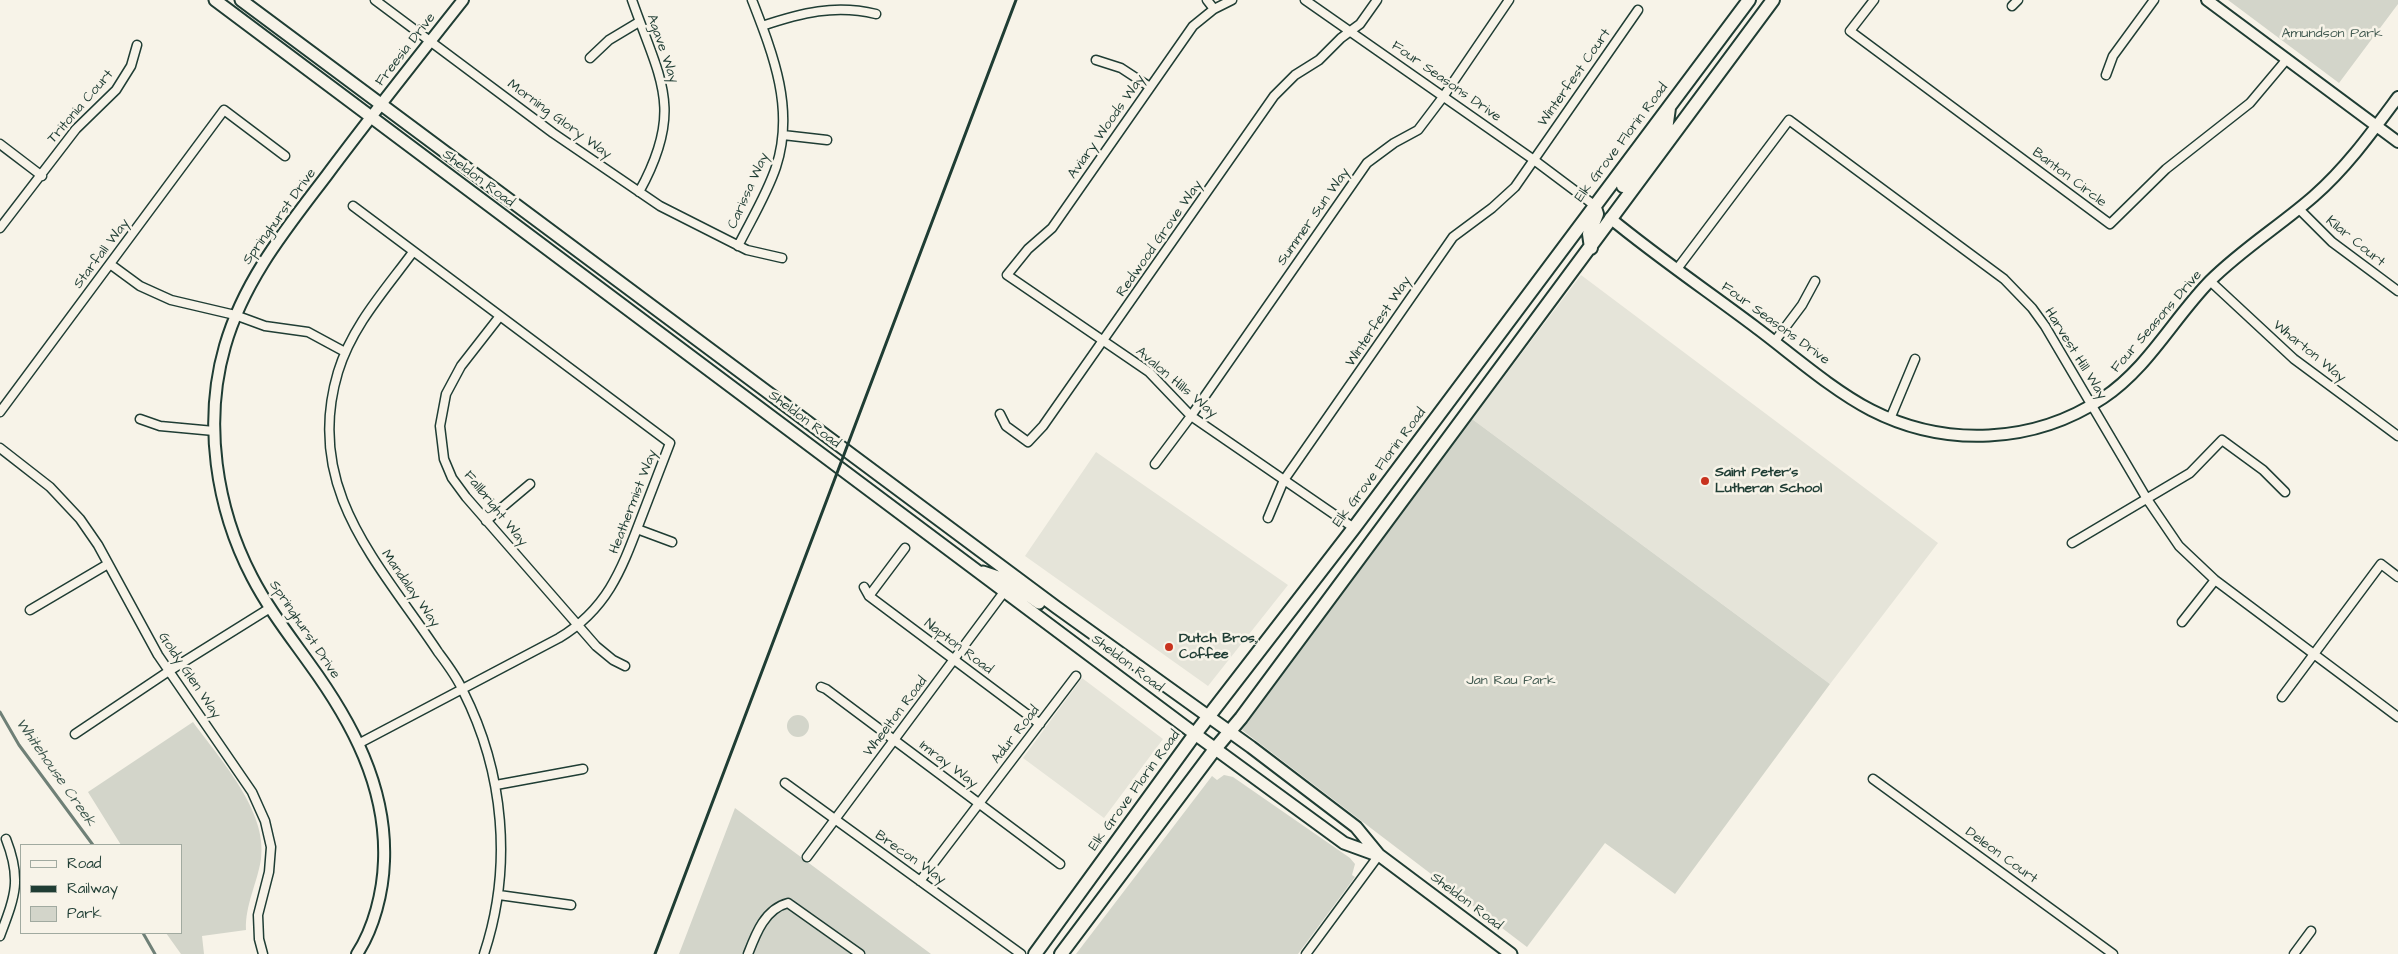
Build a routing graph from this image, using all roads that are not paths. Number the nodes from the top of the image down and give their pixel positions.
1 (216, 0) edge
2 (241, 0) edge
3 (375, 0) edge
4 (463, 0) edge
5 (632, 0) edge
6 (752, 0) edge
7 (1206, 0) edge
8 (1232, 0) edge
9 (1305, 0) edge
10 (1377, 0) edge
11 (1509, 0) edge
12 (1748, 0) edge
13 (1773, 0) edge
14 (1874, 0) edge
15 (2154, 0) edge
16 (2207, 0) edge
17 (1214, 9) junction
18 (1638, 10) dead end
19 (876, 14) dead end
20 (639, 22) junction
21 (762, 26) junction
22 (1350, 31) junction
23 (430, 41) junction
24 (137, 45) dead end
25 (590, 58) dead end
26 (2287, 59) junction
27 (1096, 60) dead end
28 (2106, 75) dead end
29 (1150, 87) junction
30 (1444, 97) junction
31 (2398, 97) edge
32 (380, 105) junction
33 (1669, 105) junction
34 (371, 117) junction
35 (2376, 126) junction
36 (783, 135) junction
37 (827, 140) dead end
38 (2398, 142) edge
39 (0, 144) edge
40 (285, 156) dead end
41 (1534, 160) junction
42 (42, 176) junction
43 (639, 192) junction
44 (1594, 205) junction
45 (353, 206) dead end
46 (2299, 209) junction
47 (1610, 218) junction
48 (0, 228) edge
49 (738, 246) junction
50 (1591, 248) junction
51 (413, 252) junction
52 (782, 258) dead end
53 (110, 264) junction
54 (1677, 269) junction
55 (1007, 275) joint
56 (1814, 281) dead end
57 (2210, 281) junction
58 (2398, 292) edge
59 (235, 315) junction
60 (500, 316) junction
61 (1774, 341) junction
62 (1104, 342) junction
63 (345, 352) junction
64 (1915, 359) dead end
65 (2092, 405) junction
66 (0, 412) edge
67 (1000, 414) dead end
68 (1192, 416) junction
69 (140, 419) dead end
70 (1890, 419) junction
71 (214, 431) junction
72 (2398, 436) edge
73 (0, 448) edge
74 (1155, 464) dead end
75 (1284, 480) junction
76 (530, 484) dead end
77 (2285, 492) dead end
78 (2147, 499) junction
79 (1268, 518) dead end
80 (486, 522) junction
81 (1354, 528) junction
82 (637, 529) junction
83 (672, 542) dead end
84 (2072, 542) dead end
85 (905, 548) dead end
86 (108, 564) junction
87 (975, 570) junction
88 (2398, 577) edge
89 (2215, 580) junction
90 (864, 587) dead end
91 (1004, 592) junction
92 (869, 596) junction
93 (1056, 607) junction
94 (270, 608) junction
95 (30, 610) dead end
96 (2182, 622) dead end
97 (578, 625) junction
98 (2314, 654) junction
99 (954, 660) junction
100 (625, 666) dead end
101 (169, 670) junction
102 (1076, 676) dead end
103 (821, 687) dead end
104 (463, 689) junction
105 (2282, 697) dead end
106 (1209, 717) junction
107 (2398, 717) edge
108 (1040, 724) junction
109 (1228, 732) junction
110 (74, 734) dead end
111 (1195, 734) junction
112 (894, 740) junction
113 (358, 744) junction
114 (1215, 749) junction
115 (584, 769) dead end
116 (1873, 779) dead end
117 (786, 783) dead end
118 (496, 786) junction
119 (979, 803) junction
120 (835, 820) junction
121 (6, 839) dead end
122 (1379, 855) junction
123 (807, 857) dead end
124 (1060, 864) dead end
125 (920, 881) junction
126 (499, 895) junction
127 (571, 905) dead end
128 (2312, 931) dead end
129 (0, 936) edge
130 (263, 954) edge
131 (357, 954) edge
132 (484, 954) edge
133 (748, 954) edge
134 (860, 954) edge
135 (1021, 954) edge
136 (1035, 954) edge
137 (1061, 954) edge
138 (1306, 954) edge
139 (1511, 954) edge
140 (2113, 954) edge
141 (2294, 954) edge

1 - 34 main road, Sheldon Road
2 - 32 main road, Sheldon Road
3 - 23 street, Morning Glory Way
4 - 23 street, Freesia Drive
5 - 20 street, Agave Way
6 - 21 street, Carissa Way
7 - 17 street
8 - 17 street, Aviary Woods Way
9 - 22 street, Four Seasons Drive
10 - 22 street, Redwood Grove Way
11 - 30 street, Summer Sun Way
12 - 33 main road, Elk Grove Florin Road
13 - 47 main road
14 - 26 street, Banton Circle
15 - 28 street
16 - 26 street
17 - 29 street, Aviary Woods Way
18 - 41 street, Winterfest Court
19 - 21 street
20 - 25 street
20 - 43 street, Agave Way
21 - 36 street, Carissa Way
22 - 30 street, Four Seasons Drive
22 - 62 street, Redwood Grove Way
23 - 32 street, Freesia Drive
23 - 43 street, Morning Glory Way
24 - 42 street, Tritonia Court
26 - 35 street
27 - 29 street
29 - 55 street, Aviary Woods Way
30 - 41 street, Four Seasons Drive
30 - 68 street, Summer Sun Way
31 - 35 street, Four Seasons Drive
32 - 34 street, Freesia Drive
32 - 93 main road, Sheldon Road
33 - 44 main road, Elk Grove Florin Road
33 - 47 main road
34 - 59 street, Springhurst Drive
34 - 87 main road, Sheldon Road
35 - 38 street
35 - 46 street, Four Seasons Drive
36 - 37 street
36 - 49 street, Carissa Way
39 - 42 street
40 - 53 street, Starfall Way
41 - 44 street, Four Seasons Drive
41 - 75 street, Winterfest Way
42 - 48 street, Tritonia Court
43 - 49 street, Morning Glory Way
44 - 50 main road
44 - 81 main road, Elk Grove Florin Road
45 - 51 street, Heathermist Way
46 - 57 street, Four Seasons Drive
46 - 58 street, Kilar Court
47 - 50 main road
47 - 54 street, Four Seasons Drive
49 - 52 street, Morning Glory Way
50 - 109 main road
51 - 60 street, Heathermist Way
51 - 63 street, Mandalay Way
53 - 59 street
53 - 66 street, Starfall Way
54 - 61 street, Four Seasons Drive
54 - 65 street, Harvest Hill Way
55 - 62 street, Avalon Hills Way
56 - 61 street
57 - 65 street, Four Seasons Drive
57 - 72 street, Wharton Way
59 - 63 street
59 - 71 street, Springhurst Drive
60 - 80 street, Fallbright Way
60 - 82 street, Heathermist Way
61 - 70 street, Four Seasons Drive
62 - 67 street, Redwood Grove Way
62 - 68 street, Avalon Hills Way
63 - 104 street, Mandalay Way
64 - 70 street
65 - 70 street, Four Seasons Drive
65 - 78 street, Harvest Hill Way
68 - 74 street, Summer Sun Way
68 - 75 street, Avalon Hills Way
69 - 71 street
71 - 94 street, Springhurst Drive
73 - 86 street, Goldy Glen Way
75 - 79 street, Winterfest Way
75 - 81 street, Avalon Hills Way
76 - 80 street
77 - 78 street
78 - 84 street
78 - 89 street, Harvest Hill Way
80 - 97 street, Fallbright Way
81 - 106 main road, Elk Grove Florin Road
82 - 83 street
82 - 97 street, Heathermist Way
85 - 92 street
86 - 95 street
86 - 101 street, Goldy Glen Way
87 - 91 main road, Sheldon Road
87 - 93 main road
88 - 98 street
89 - 96 street
89 - 98 street, Harvest Hill Way
90 - 92 street, Napton Road
91 - 99 street, Wheelton Road
91 - 111 main road, Sheldon Road
92 - 99 street, Napton Road
93 - 106 main road, Sheldon Road
94 - 101 street
94 - 113 street, Springhurst Drive
97 - 100 street, Fallbright Way
97 - 104 street, Heathermist Way
98 - 105 street
98 - 107 street, Harvest Hill Way
99 - 108 street, Napton Road
99 - 112 street, Wheelton Road
101 - 110 street
101 - 130 street, Goldy Glen Way
102 - 108 street, Adur Road
103 - 112 street, Imray Way
104 - 113 street, Heathermist Way
104 - 118 street, Mandalay Way
106 - 109 main road, Sheldon Road
106 - 111 main road, Elk Grove Florin Road
108 - 119 street, Adur Road
109 - 114 main road
109 - 122 main road, Sheldon Road
111 - 114 main road, Sheldon Road
111 - 136 main road, Elk Grove Florin Road
112 - 119 street, Imray Way
112 - 120 street, Wheelton Road
113 - 131 street, Springhurst Drive
114 - 122 main road, Sheldon Road
114 - 137 main road
115 - 118 street
116 - 140 street, Deleon Court
117 - 120 street, Brecon Way
118 - 126 street, Mandalay Way
119 - 124 street, Imray Way
119 - 125 street, Adur Road
120 - 123 street, Wheelton Road
120 - 125 street, Brecon Way
121 - 129 street
122 - 138 street
122 - 139 main road, Sheldon Road
125 - 135 street, Brecon Way
126 - 127 street
126 - 132 street, Mandalay Way
128 - 141 street
133 - 134 street

